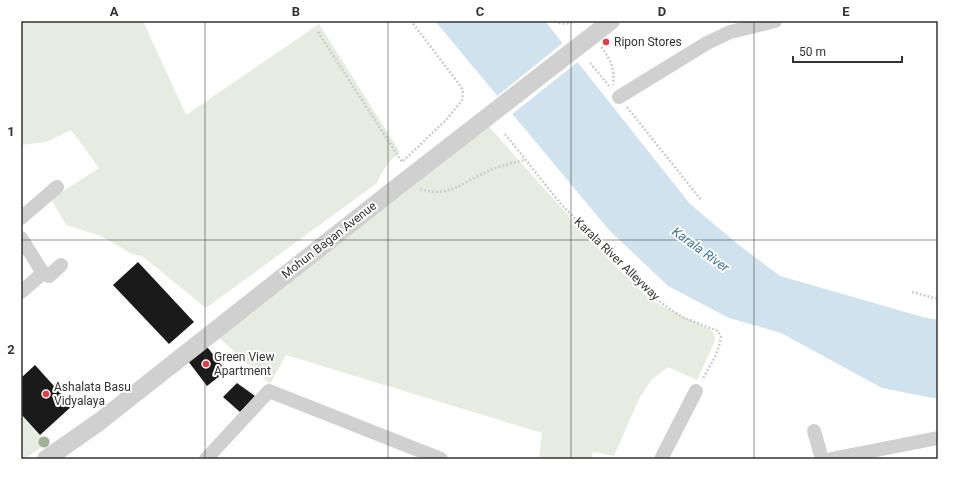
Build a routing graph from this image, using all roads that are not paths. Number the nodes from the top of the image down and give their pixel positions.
1 (611, 21) edge
2 (775, 21) edge
3 (616, 93) road end
4 (57, 187) dead end
5 (21, 218) edge
6 (21, 238) edge
7 (61, 265) dead end
8 (43, 273) junction
9 (21, 292) edge
10 (696, 391) road end
11 (814, 431) dead end
12 (938, 438) edge
13 (46, 459) edge
14 (206, 459) edge
15 (441, 459) edge
16 (661, 459) edge
17 (822, 459) edge
18 (831, 459) edge

1 - 13 street, Mohun Bagan Avenue
2 - 3 street
4 - 5 street
6 - 8 street
7 - 8 street
8 - 9 street
10 - 16 street
11 - 17 street
12 - 18 street
14 - 15 street

